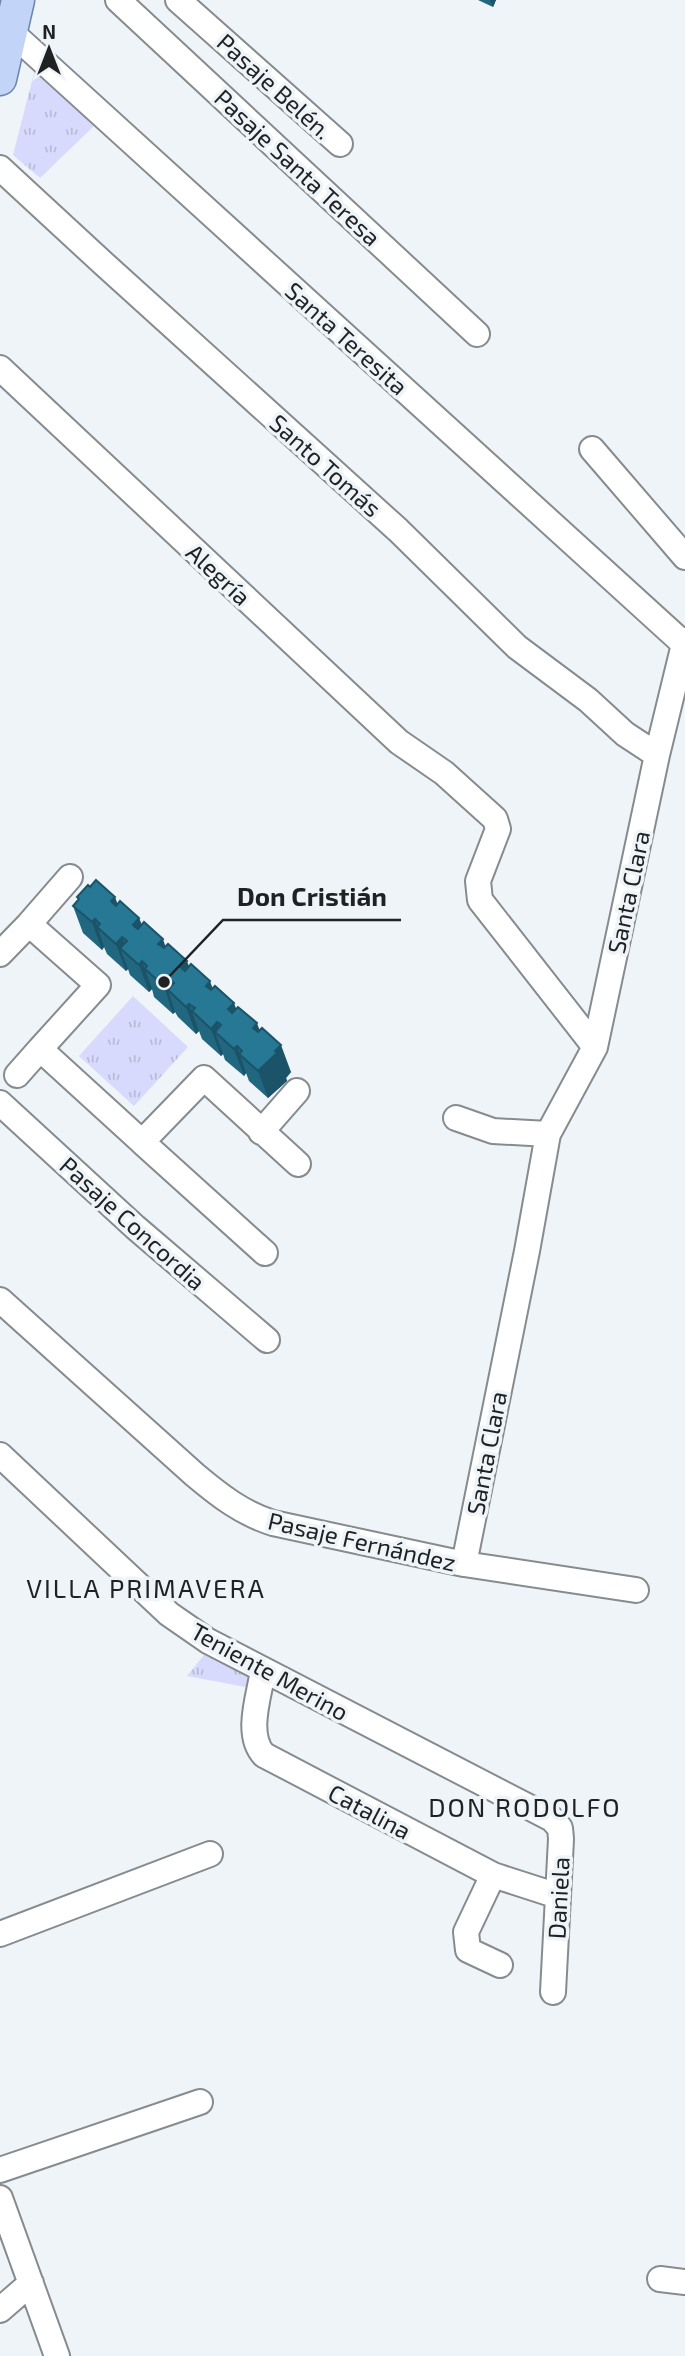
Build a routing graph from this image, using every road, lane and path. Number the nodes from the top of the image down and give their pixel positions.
1 (18, 0) edge
2 (118, 0) edge
3 (178, 0) edge
4 (11, 32) junction
5 (0, 79) edge
6 (340, 144) dead end
7 (0, 168) edge
8 (477, 334) dead end
9 (0, 368) edge
10 (592, 449) dead end
11 (685, 557) edge
12 (684, 642) edge
13 (657, 755) junction
14 (70, 877) dead end
15 (29, 924) junction
16 (0, 954) edge
17 (595, 1047) junction
18 (40, 1049) junction
19 (17, 1075) dead end
20 (297, 1091) dead end
21 (0, 1103) edge
22 (456, 1118) dead end
23 (261, 1132) junction
24 (548, 1134) junction
25 (142, 1142) junction
26 (298, 1164) dead end
27 (265, 1253) dead end
28 (0, 1300) edge
29 (267, 1340) dead end
30 (0, 1455) edge
31 (464, 1564) junction
32 (636, 1590) dead end
33 (263, 1671) junction
34 (541, 1812) joint
35 (210, 1854) dead end
36 (494, 1875) junction
37 (558, 1896) junction
38 (0, 1934) edge
39 (500, 1965) dead end
40 (554, 1992) dead end
41 (200, 2102) dead end
42 (0, 2170) edge
43 (0, 2198) edge
44 (660, 2279) dead end
45 (685, 2282) edge
46 (31, 2283) junction
47 (0, 2310) edge
48 (57, 2356) edge

1 - 4 main road
2 - 8 street, Pasaje Santa Teresa
3 - 6 street, Pasaje Belén.
4 - 5 main road
4 - 12 street, Santa Teresita
7 - 13 street, Santo Tomás
9 - 17 street, Alegría
10 - 11 street
12 - 13 street, Santa Clara
13 - 17 street, Santa Clara
14 - 15 street
15 - 16 street
15 - 18 street
17 - 24 street, Santa Clara
18 - 19 street
18 - 25 street
20 - 23 street
21 - 29 street, Pasaje Concordia
22 - 24 street
23 - 25 street
23 - 26 street
24 - 31 street, Santa Clara
25 - 27 street
28 - 31 street, Pasaje Fernández
30 - 33 street, Teniente Merino
31 - 32 street, Pasaje Fernández
33 - 34 street, Teniente Merino
33 - 36 street, Catalina
34 - 37 street, Daniela
35 - 38 street
36 - 37 street, Catalina
36 - 39 street
37 - 40 street, Daniela
41 - 42 street
43 - 46 street
44 - 45 street
46 - 47 street
46 - 48 street

